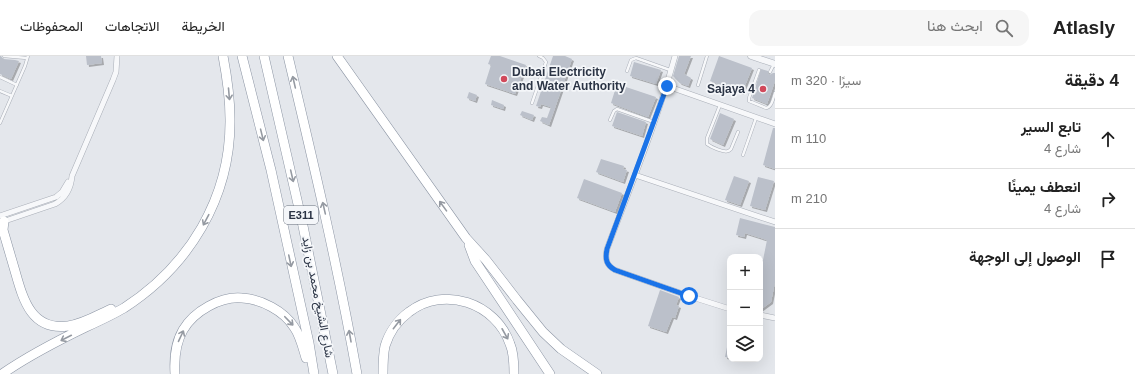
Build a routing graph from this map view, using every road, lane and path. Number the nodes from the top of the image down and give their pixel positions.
1 (4, 56) edge
2 (117, 56) edge
3 (223, 56) edge
4 (242, 56) edge
5 (264, 56) edge
6 (288, 56) edge
7 (337, 56) edge
8 (539, 56) edge
9 (675, 56) edge
10 (707, 56) edge
11 (752, 56) edge
12 (28, 57) edge
13 (774, 64) edge
14 (758, 70) dead end
15 (626, 71) dead end
16 (671, 71) junction
17 (770, 72) dead end
18 (0, 77) edge
19 (17, 85) junction
20 (698, 85) dead end
21 (667, 86) junction
22 (0, 91) edge
23 (775, 93) edge
24 (12, 96) junction
25 (761, 102) dead end
26 (532, 103) dead end
27 (720, 105) junction
28 (759, 106) junction
29 (756, 118) junction
30 (610, 120) dead end
31 (654, 122) junction
32 (0, 123) edge
33 (775, 124) edge
34 (738, 132) dead end
35 (743, 155) dead end
36 (635, 175) junction
37 (1, 220) edge
38 (775, 222) edge
39 (466, 238) junction
40 (145, 293) junction
41 (727, 307) edge
42 (763, 316) edge
43 (775, 318) edge
44 (2, 374) edge
45 (175, 374) edge
46 (309, 374) edge
47 (314, 374) edge
48 (333, 374) edge
49 (357, 374) edge
50 (383, 374) edge
51 (514, 374) edge
52 (550, 374) edge
53 (597, 374) edge

1 - 12 lane
2 - 37 street
3 -> 40 highway
4 -> 47 highway
5 -> 48 highway, شارع الشيخ محمد بن زايد / E311
49 -> 6 highway, شارع الشيخ محمد بن زايد / E311
39 -> 7 highway
8 - 26 lane
9 - 16 street
10 - 20 lane
11 - 13 street
12 - 19 lane
13 - 17 lane
14 - 28 lane
15 - 16 lane
16 - 21 street
18 - 19 lane
19 - 24 lane
21 - 27 street
21 - 31 street
22 - 24 lane
23 - 28 lane
24 - 32 lane
25 - 28 lane
27 - 29 street
27 - 34 lane
29 - 33 street
29 - 35 lane
30 - 31 lane
31 - 36 street
36 - 38 street
36 - 41 street
37 - 40 highway
39 - 52 highway
39 - 53 highway
40 -> 44 highway
42 - 43 street
45 -> 46 highway
50 -> 51 highway

